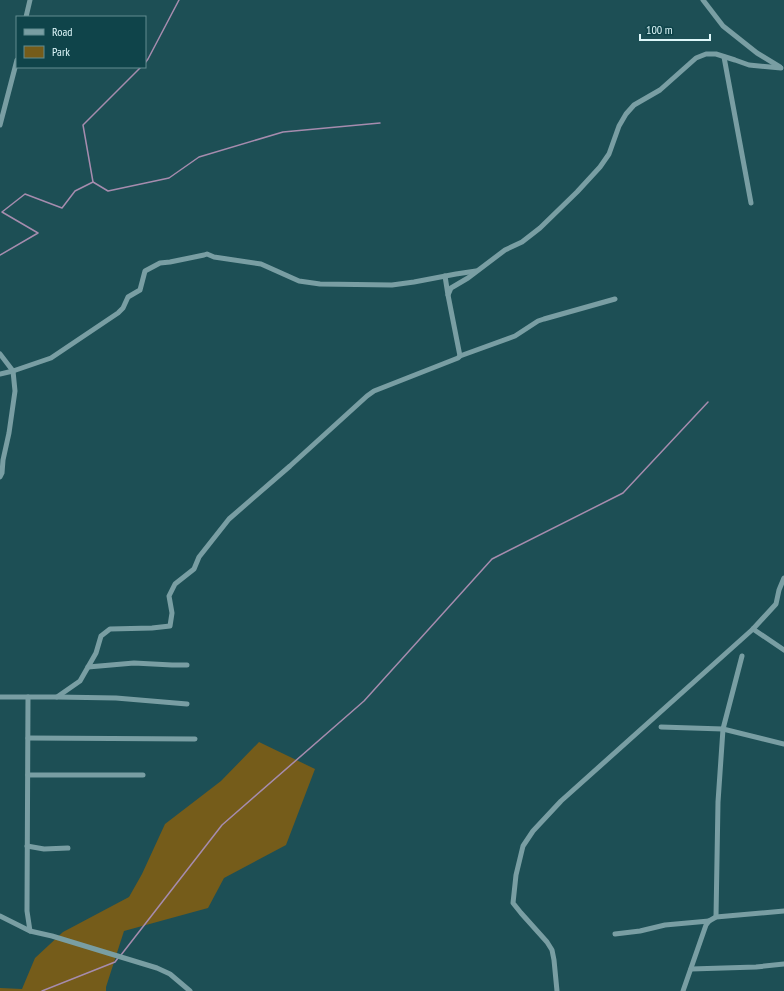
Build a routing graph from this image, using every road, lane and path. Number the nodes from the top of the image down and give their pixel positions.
1 (30, 0) edge
2 (703, 0) edge
3 (26, 16) edge
4 (724, 57) junction
5 (16, 64) edge
6 (783, 69) edge
7 (0, 125) edge
8 (751, 203) dead end
9 (477, 271) junction
10 (445, 276) junction
11 (448, 295) junction
12 (615, 299) dead end
13 (0, 354) edge
14 (460, 356) junction
15 (13, 371) junction
16 (0, 374) edge
17 (0, 477) edge
18 (784, 578) edge
19 (753, 629) junction
20 (784, 650) edge
21 (742, 656) dead end
22 (187, 665) dead end
23 (88, 667) junction
24 (0, 697) edge
25 (28, 697) junction
26 (57, 698) junction
27 (187, 704) dead end
28 (661, 727) dead end
29 (723, 729) junction
30 (28, 738) junction
31 (195, 739) dead end
32 (784, 744) edge
33 (28, 775) junction
34 (143, 775) dead end
35 (27, 846) junction
36 (68, 848) dead end
37 (784, 911) edge
38 (0, 916) edge
39 (716, 917) junction
40 (709, 921) junction
41 (30, 931) junction
42 (615, 934) dead end
43 (784, 964) edge
44 (691, 969) junction
45 (190, 991) edge
46 (557, 991) edge
47 (683, 991) edge

1 - 3 street
2 - 6 street
4 - 6 street
4 - 8 street
4 - 9 street
5 - 7 street
9 - 10 street
9 - 11 street
10 - 11 street
10 - 15 street
11 - 14 street
12 - 14 street
13 - 15 street
14 - 23 street
15 - 16 street
15 - 17 street
18 - 19 street
19 - 20 street
19 - 46 street
21 - 29 street
22 - 23 street
23 - 26 street
24 - 25 street
25 - 26 street
25 - 30 street
26 - 27 street
28 - 29 street
29 - 32 street
29 - 39 street
30 - 31 street
30 - 33 street
33 - 34 street
33 - 35 street
35 - 36 street
35 - 41 street
37 - 39 street
38 - 41 street
39 - 40 street
40 - 42 street
40 - 44 street
41 - 45 street
43 - 44 street
44 - 47 street

